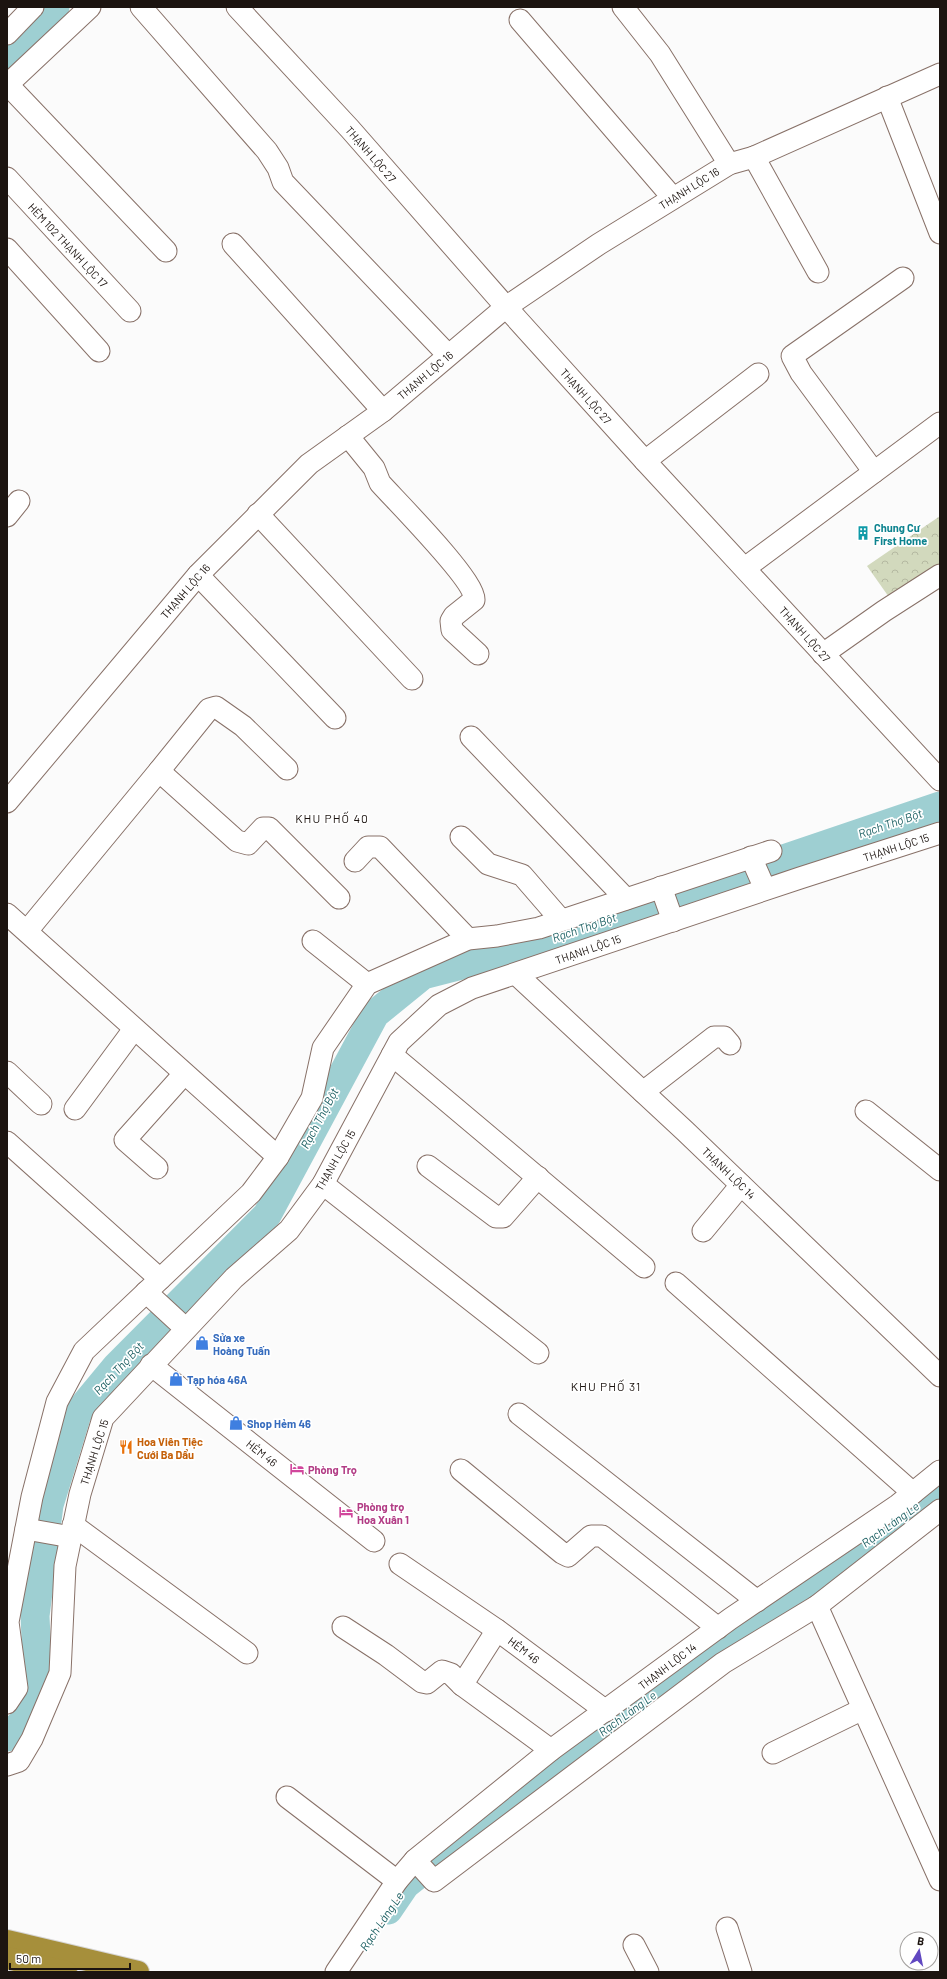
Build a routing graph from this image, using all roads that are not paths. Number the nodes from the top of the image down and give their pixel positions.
1 (33, 7) edge
2 (90, 7) edge
3 (141, 7) edge
4 (236, 7) edge
5 (623, 7) edge
6 (520, 20) dead end
7 (7, 34) edge
8 (940, 74) edge
9 (7, 85) edge
10 (887, 97) junction
11 (754, 157) junction
12 (729, 164) junction
13 (7, 178) edge
14 (673, 198) junction
15 (940, 233) edge
16 (233, 244) dead end
17 (7, 249) edge
18 (166, 251) dead end
19 (818, 272) dead end
20 (903, 278) dead end
21 (506, 307) junction
22 (130, 311) dead end
23 (99, 351) dead end
24 (448, 355) junction
25 (758, 374) dead end
26 (383, 411) junction
27 (940, 423) edge
28 (348, 436) junction
29 (646, 461) junction
30 (874, 472) junction
31 (258, 514) junction
32 (745, 568) junction
33 (198, 575) junction
34 (940, 575) edge
35 (478, 654) dead end
36 (823, 654) junction
37 (412, 679) dead end
38 (335, 718) dead end
39 (471, 737) dead end
40 (287, 769) dead end
41 (159, 771) junction
42 (939, 790) edge
43 (7, 802) edge
44 (940, 833) edge
45 (461, 837) dead end
46 (771, 851) dead end
47 (751, 857) junction
48 (355, 861) dead end
49 (661, 887) junction
50 (766, 889) junction
51 (339, 898) dead end
52 (626, 899) junction
53 (7, 914) edge
54 (561, 920) junction
55 (673, 920) junction
56 (26, 932) junction
57 (468, 939) junction
58 (313, 941) dead end
59 (516, 974) junction
60 (367, 984) junction
61 (134, 1029) junction
62 (730, 1044) dead end
63 (392, 1055) junction
64 (7, 1072) edge
65 (184, 1074) junction
66 (643, 1092) junction
67 (40, 1104) dead end
68 (75, 1109) dead end
69 (866, 1111) dead end
70 (7, 1142) edge
71 (278, 1157) junction
72 (428, 1166) dead end
73 (157, 1168) dead end
74 (940, 1170) edge
75 (538, 1177) junction
76 (323, 1184) junction
77 (741, 1185) junction
78 (703, 1231) dead end
79 (644, 1267) dead end
80 (676, 1283) dead end
81 (153, 1285) junction
82 (185, 1328) junction
83 (538, 1353) dead end
84 (151, 1365) junction
85 (940, 1376) edge
86 (519, 1414) dead end
87 (461, 1470) dead end
88 (940, 1471) edge
89 (905, 1499) junction
90 (940, 1510) edge
91 (26, 1529) junction
92 (915, 1530) junction
93 (72, 1531) junction
94 (374, 1541) dead end
95 (400, 1564) dead end
96 (757, 1601) junction
97 (817, 1606) junction
98 (343, 1628) dead end
99 (718, 1628) junction
100 (497, 1630) junction
101 (247, 1653) dead end
102 (462, 1685) junction
103 (7, 1703) edge
104 (863, 1709) junction
105 (606, 1711) junction
106 (551, 1750) junction
107 (773, 1753) dead end
108 (7, 1765) edge
109 (287, 1797) dead end
110 (415, 1860) junction
111 (940, 1880) edge
112 (397, 1881) junction
113 (727, 1928) dead end
114 (7, 1941) edge
115 (634, 1945) dead end
116 (7, 1958) edge
117 (66, 1972) edge
118 (138, 1972) edge
119 (336, 1972) edge
120 (648, 1972) edge
121 (741, 1972) edge

1 - 7 street
2 - 9 street
3 - 24 street
4 - 21 street, THẠNH LỘC 27
5 - 12 street
6 - 14 street
8 - 10 street, THẠNH LỘC 16
9 - 18 street
10 - 11 street, THẠNH LỘC 16
10 - 15 street
11 - 12 street, THẠNH LỘC 16
11 - 19 street
12 - 14 street, THẠNH LỘC 16
13 - 22 street, HẺM 102 THẠNH LỘC 17
14 - 21 street, THẠNH LỘC 16
16 - 26 street
17 - 23 street
20 - 30 street
21 - 24 street, THẠNH LỘC 16
21 - 29 street, THẠNH LỘC 27
24 - 26 street, THẠNH LỘC 16
25 - 29 street
26 - 28 street, THẠNH LỘC 16
27 - 30 street
28 - 31 street, THẠNH LỘC 16
28 - 35 street
29 - 32 street, THẠNH LỘC 27
30 - 32 street
31 - 33 street, THẠNH LỘC 16
31 - 37 street
32 - 36 street, THẠNH LỘC 27
33 - 38 street
33 - 43 street, THẠNH LỘC 16
34 - 36 street
36 - 42 street, THẠNH LỘC 27
39 - 52 street
40 - 41 street
41 - 51 street
41 - 56 street
44 - 50 street, THẠNH LỘC 15
45 - 54 street
46 - 47 street
47 - 49 street
47 - 50 street
48 - 57 street
49 - 52 street
49 - 55 street
50 - 55 street, THẠNH LỘC 15
52 - 54 street
53 - 56 street
54 - 57 street
55 - 59 street, THẠNH LỘC 15
56 - 61 street
57 - 60 street
58 - 60 street
59 - 63 street, THẠNH LỘC 15
59 - 66 street, THẠNH LỘC 14
60 - 71 street
61 - 65 street
61 - 68 street
62 - 66 street
63 - 75 street
63 - 76 street, THẠNH LỘC 15
64 - 67 street
65 - 71 street
65 - 73 street
66 - 77 street, THẠNH LỘC 14
69 - 74 street
70 - 81 street
71 - 81 street
72 - 75 street
75 - 79 street
76 - 82 street, THẠNH LỘC 15
76 - 83 street
77 - 78 street
77 - 85 street, THẠNH LỘC 14
80 - 89 street
81 - 82 street
81 - 91 street
82 - 84 street, THẠNH LỘC 15
84 - 93 street, THẠNH LỘC 15
84 - 94 street, HẺM 46
86 - 96 street
87 - 99 street
88 - 89 street, THẠNH LỘC 14
89 - 92 street
89 - 96 street, THẠNH LỘC 14
90 - 92 street
91 - 93 street
91 - 103 street
92 - 97 street
93 - 101 street
93 - 108 street, THẠNH LỘC 15
95 - 100 street, HẺM 46
96 - 99 street, THẠNH LỘC 14
97 - 104 street
97 - 110 street
98 - 102 street
99 - 105 street, THẠNH LỘC 14
100 - 102 street
100 - 105 street, HẺM 46
102 - 106 street
104 - 107 street
104 - 111 street
105 - 106 street, THẠNH LỘC 14
106 - 110 street, THẠNH LỘC 14
109 - 112 street
110 - 112 street, THẠNH LỘC 14
112 - 119 street, THẠNH LỘC 14
113 - 121 street
114 - 118 highway
115 - 120 street
116 - 117 highway

